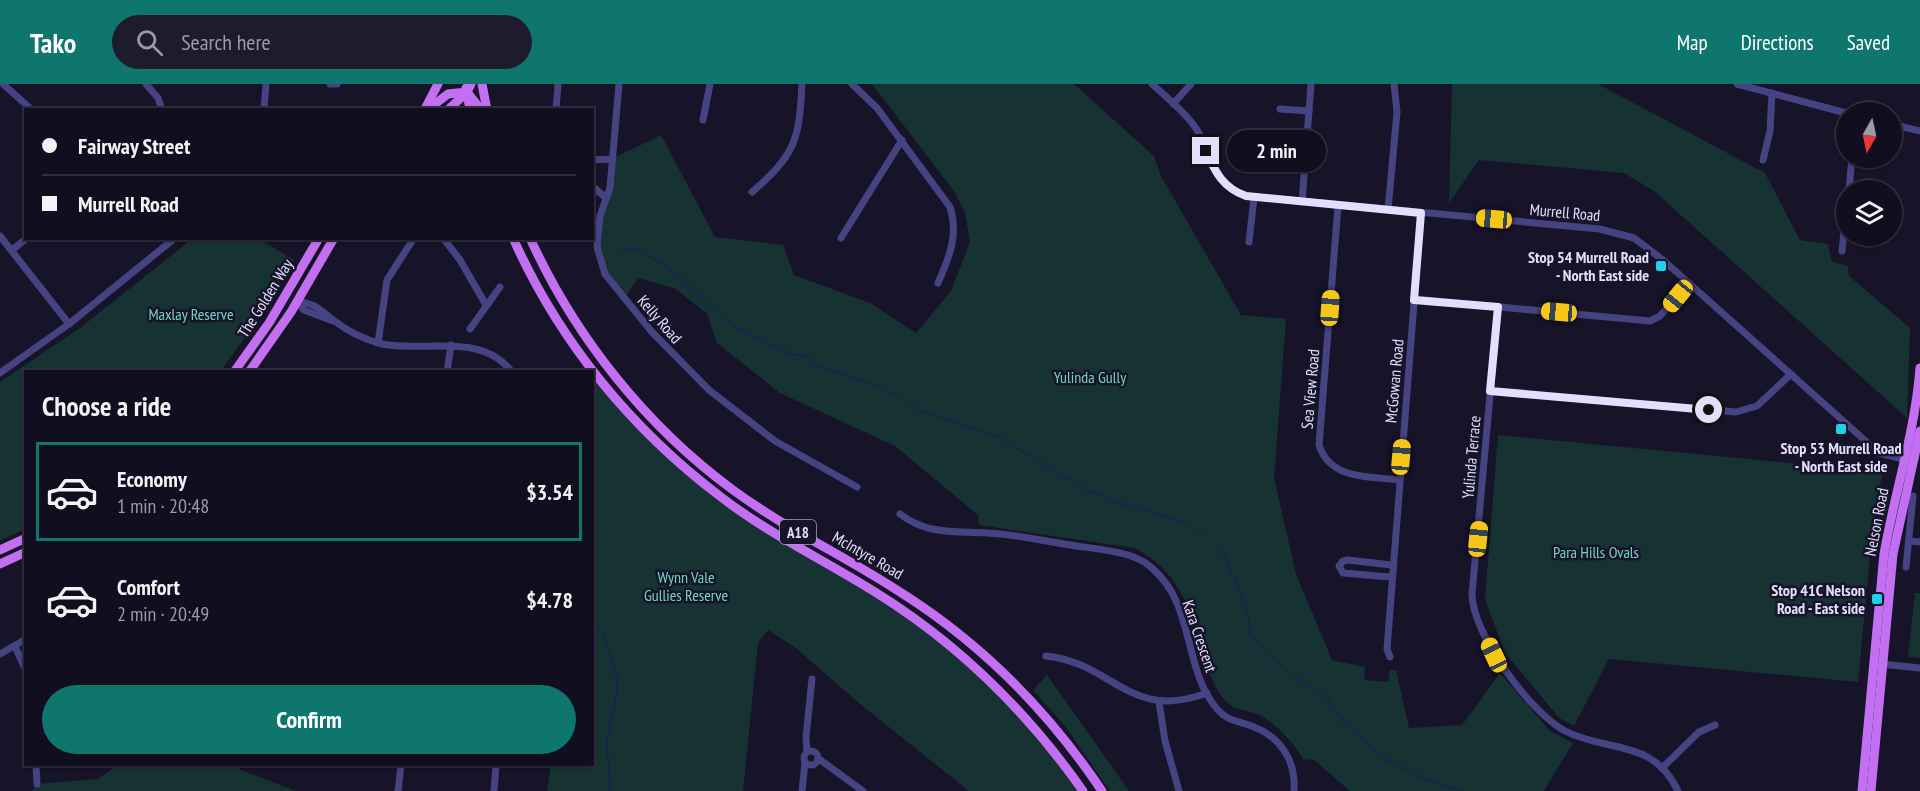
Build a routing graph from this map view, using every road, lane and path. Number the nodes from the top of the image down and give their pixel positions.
1 (3, 84) edge
2 (146, 84) edge
3 (266, 84) edge
4 (330, 84) edge
5 (337, 84) edge
6 (438, 84) edge
7 (482, 84) edge
8 (558, 84) edge
9 (619, 84) edge
10 (710, 84) edge
11 (802, 84) edge
12 (852, 84) edge
13 (1152, 84) edge
14 (1191, 84) edge
15 (1311, 84) edge
16 (1394, 84) edge
17 (1737, 84) edge
18 (468, 86) edge
19 (1772, 93) junction
20 (1173, 104) junction
21 (30, 108) edge
22 (161, 108) edge
23 (264, 108) edge
24 (427, 108) edge
25 (429, 108) edge
26 (450, 108) edge
27 (470, 108) edge
28 (480, 108) edge
29 (487, 108) edge
30 (556, 108) edge
31 (1280, 109) dead end
32 (1836, 110) edge
33 (1309, 111) junction
34 (703, 120) dead end
35 (1902, 126) edge
36 (1920, 131) edge
37 (902, 140) junction
38 (612, 159) junction
39 (594, 160) edge
40 (1763, 160) dead end
41 (594, 188) edge
42 (752, 192) dead end
43 (606, 198) junction
44 (1254, 198) junction
45 (1302, 202) junction
46 (1338, 206) junction
47 (1388, 210) junction
48 (1421, 213) junction
49 (0, 236) edge
50 (841, 238) dead end
51 (24, 240) edge
52 (173, 240) edge
53 (318, 240) edge
54 (333, 240) edge
55 (413, 240) edge
56 (444, 240) edge
57 (514, 240) edge
58 (531, 240) edge
59 (1249, 242) dead end
60 (1842, 246) edge
61 (12, 250) junction
62 (1842, 251) dead end
63 (295, 278) junction
64 (1689, 283) junction
65 (938, 284) dead end
66 (500, 287) dead end
67 (1414, 300) junction
68 (297, 302) junction
69 (486, 305) junction
70 (1498, 307) junction
71 (276, 311) junction
72 (69, 324) junction
73 (470, 329) dead end
74 (378, 343) junction
75 (451, 345) junction
76 (1920, 368) edge
77 (235, 370) edge
78 (250, 370) edge
79 (447, 370) edge
80 (510, 370) edge
81 (593, 370) edge
82 (594, 372) edge
83 (0, 373) edge
84 (1791, 374) junction
85 (1490, 391) junction
86 (1920, 431) edge
87 (1910, 460) junction
88 (1399, 480) junction
89 (857, 487) dead end
90 (1913, 496) dead end
91 (900, 514) dead end
92 (24, 539) edge
93 (1909, 541) junction
94 (1920, 542) edge
95 (0, 550) edge
96 (24, 553) edge
97 (0, 564) edge
98 (1391, 565) junction
99 (1906, 567) dead end
100 (1390, 577) junction
101 (24, 640) edge
102 (15, 646) junction
103 (0, 654) edge
104 (1046, 656) dead end
105 (1390, 657) dead end
106 (1878, 664) junction
107 (24, 666) edge
108 (1920, 668) edge
109 (812, 679) dead end
110 (1207, 693) junction
111 (1159, 702) junction
112 (1715, 725) dead end
113 (807, 752) junction
114 (819, 759) junction
115 (805, 762) junction
116 (36, 766) edge
117 (401, 766) edge
118 (496, 766) edge
119 (1662, 768) junction
120 (37, 784) dead end
121 (398, 791) edge
122 (494, 791) edge
123 (802, 791) edge
124 (863, 791) edge
125 (1083, 791) edge
126 (1102, 791) edge
127 (1179, 791) edge
128 (1294, 791) edge
129 (1678, 791) edge
130 (1862, 791) edge
131 (1871, 791) edge

1 - 21 street
2 - 22 street
3 - 23 street
4 - 5 street
6 - 24 main road
7 - 29 main road
8 - 30 street
9 - 38 street, Kelly Road
10 - 34 street
11 - 42 street
12 - 37 street
13 - 20 street, Murrell Road
14 - 20 street
15 - 33 street
16 - 47 street
17 - 19 street
18 - 25 main road
18 - 26 main road
18 - 27 main road
18 - 28 main road
19 - 32 street
19 - 40 street
20 - 44 street, Murrell Road
31 - 33 street
33 - 45 street
35 - 36 street
37 - 50 street
37 - 65 street
38 - 39 street
38 - 43 street, Kelly Road
41 - 43 street
43 - 89 street, Kelly Road
44 - 45 street, Murrell Road
44 - 59 street
45 - 46 street, Murrell Road
46 - 47 street, Murrell Road
46 - 88 street, Sea View Road
47 - 48 street, Murrell Road
48 - 64 street, Murrell Road
48 - 67 street, McGowan Road
49 - 61 street
51 - 61 street
52 - 72 street
53 - 63 main road, The Golden Way
54 - 68 main road, The Golden Way
55 - 74 street
56 - 69 street
57 - 81 main road, McIntyre Road / A18
58 - 126 main road, McIntyre Road / A18
60 - 62 street
61 - 72 street
63 - 68 main road
63 - 71 main road, The Golden Way
64 - 70 street
64 - 84 street, Murrell Road
66 - 69 street
67 - 70 street
67 - 88 street, McGowan Road
68 - 71 main road
68 - 74 street
68 - 78 main road, The Golden Way
69 - 73 street
70 - 85 street, Yulinda Terrace
71 - 77 main road, The Golden Way
72 - 83 street
74 - 75 street
75 - 79 street
75 - 80 street
76 - 87 main road, Nelson Road
82 - 125 main road, McIntyre Road / A18
84 - 85 street
84 - 87 street, Murrell Road
85 - 119 street, Yulinda Terrace
86 - 87 main road, Nelson Road
87 - 106 main road, Nelson Road
88 - 98 street, McGowan Road
90 - 93 street, Nelson Road
91 - 110 street, Kara Crescent
92 - 95 main road
93 - 94 street
93 - 99 street, Nelson Road
96 - 97 main road
98 - 100 street, McGowan Road
98 - 100 street
100 - 105 street, McGowan Road
101 - 102 street
102 - 103 street
102 - 107 street
104 - 111 street
106 - 108 street
106 - 130 main road, Nelson Road
106 - 131 main road, Nelson Road
109 - 113 street
110 - 111 street
110 - 128 street, Kara Crescent
111 - 127 street
112 - 119 street
113 - 114 street
113 - 115 street
114 - 115 street
114 - 124 street
115 - 123 street
116 - 120 street
117 - 121 street
118 - 122 street
119 - 129 street, Yulinda Terrace

